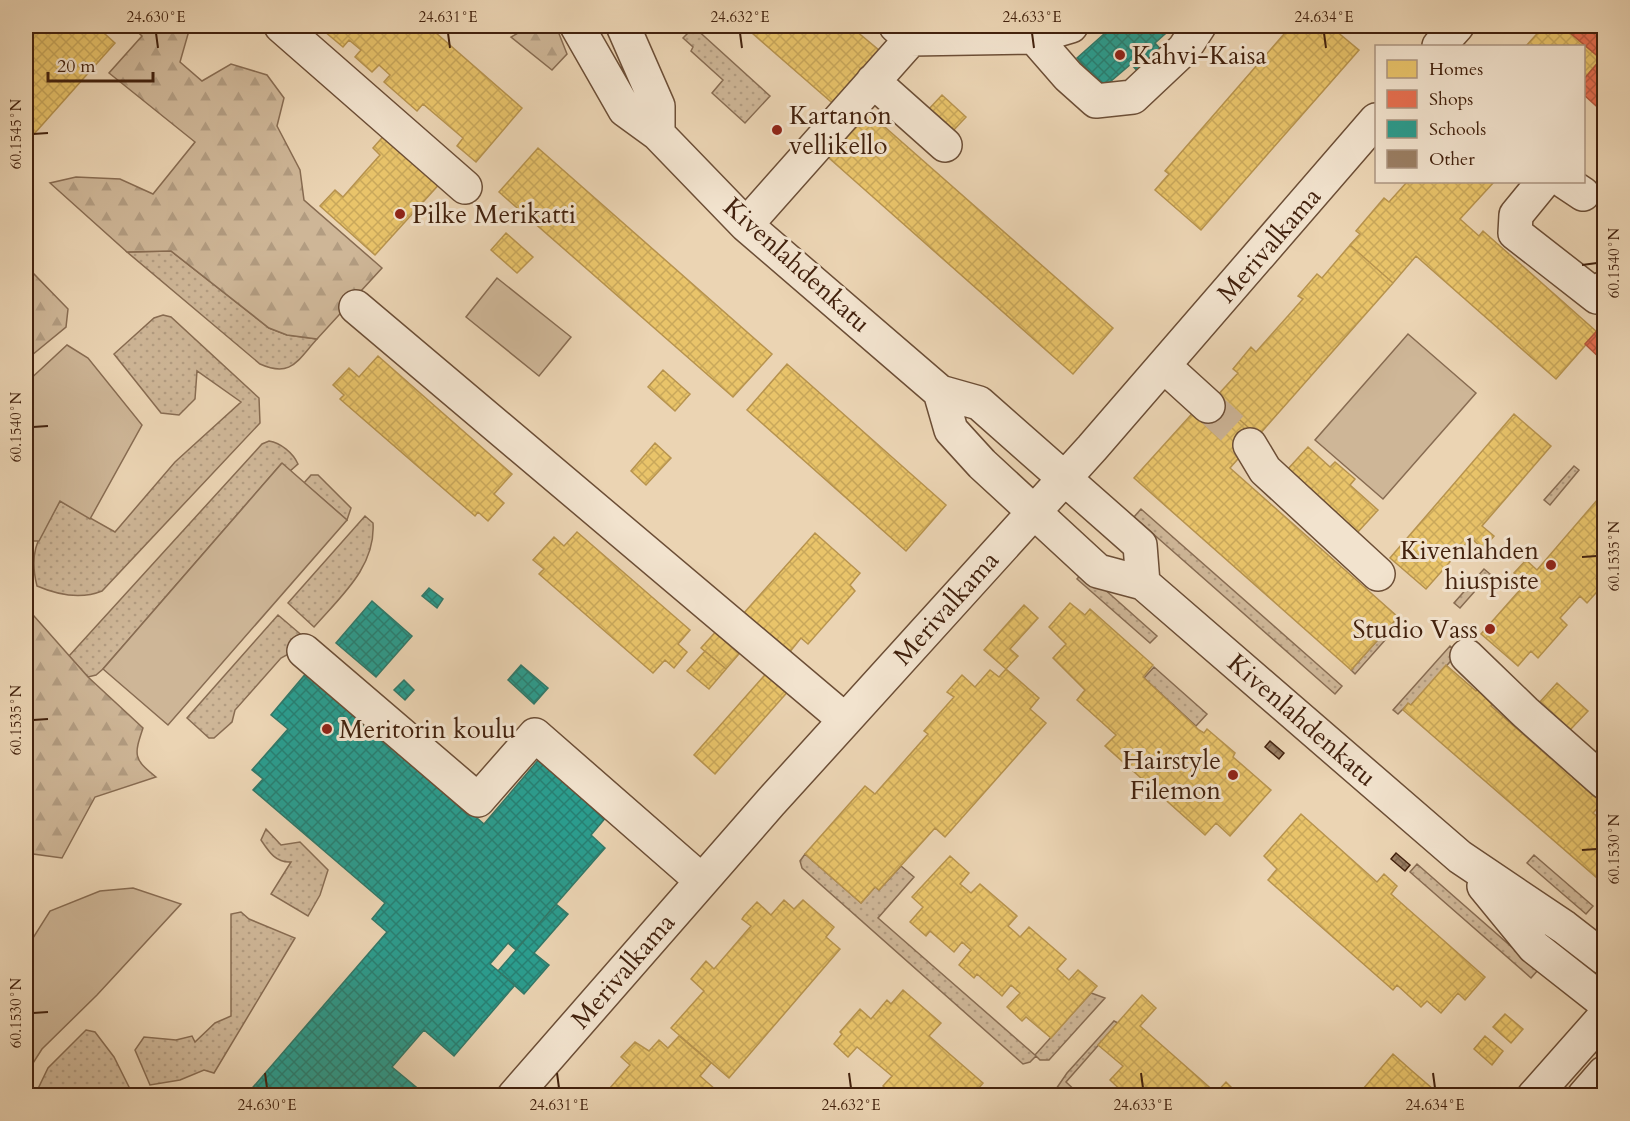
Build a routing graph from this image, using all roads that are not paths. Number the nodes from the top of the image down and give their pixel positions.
1 (281, 26) edge
2 (577, 26) edge
3 (623, 26) edge
4 (1071, 26) edge
5 (1199, 26) edge
6 (1457, 26) edge
7 (903, 32) edge
8 (1034, 37) junction
9 (1440, 45) edge
10 (873, 81) junction
11 (1375, 122) edge
12 (658, 134) junction
13 (945, 145) dead end
14 (1543, 183) edge
15 (465, 187) dead end
16 (747, 225) junction
17 (1605, 288) edge
18 (356, 307) dead end
19 (1164, 366) junction
20 (940, 392) junction
21 (1208, 406) tunnel mouth
22 (1250, 445) tunnel mouth
23 (1065, 479) junction
24 (1034, 512) junction
25 (1378, 574) dead end
26 (1143, 583) junction
27 (304, 651) dead end
28 (1467, 656) dead end
29 (845, 720) junction
30 (1605, 782) edge
31 (1460, 857) junction
32 (702, 881) junction
33 (1605, 958) edge
34 (1605, 1002) edge
35 (1605, 1017) edge
36 (1605, 1073) edge
37 (514, 1095) edge
38 (1534, 1095) edge
39 (1584, 1095) edge

1 - 15 street
2 - 12 street, Kivenlahdenkatu
3 - 12 street
4 - 8 street
5 - 8 street
6 - 9 street
7 - 8 street
7 - 10 street
10 - 13 street
10 - 16 street
11 - 19 street, Merivalkama
12 - 16 street, Kivenlahdenkatu
14 - 17 street
16 - 20 street, Kivenlahdenkatu
18 - 29 street
19 - 21 street
19 - 23 street, Merivalkama
20 - 23 street, Kivenlahdenkatu
20 - 24 street, Kivenlahdenkatu
22 - 25 street
23 - 24 street, Merivalkama
23 - 26 street, Kivenlahdenkatu
24 - 26 street, Kivenlahdenkatu
24 - 29 street, Merivalkama
26 - 31 street, Kivenlahdenkatu
27 - 32 street
28 - 30 street
29 - 32 street, Merivalkama
31 - 33 street, Kivenlahdenkatu
31 - 34 street, Kivenlahdenkatu
32 - 37 street, Merivalkama
35 - 38 street
36 - 39 street

